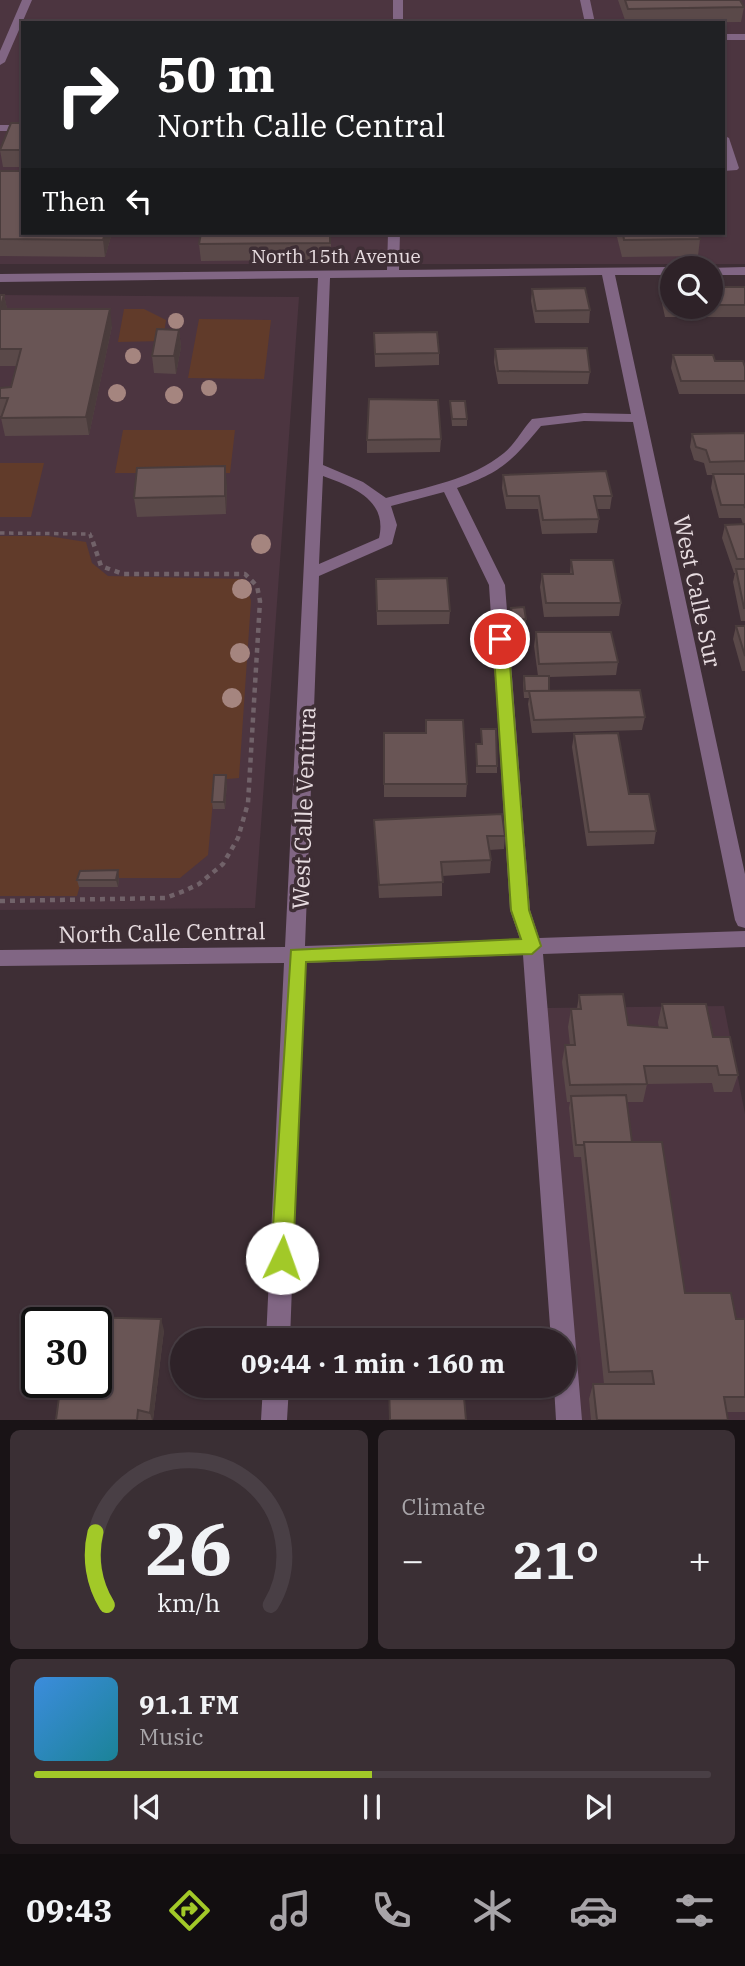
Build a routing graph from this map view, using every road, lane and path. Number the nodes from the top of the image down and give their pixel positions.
1 (27, 0) edge
2 (398, 0) edge
3 (585, 0) edge
4 (398, 21) edge
5 (590, 21) edge
6 (725, 37) edge
7 (745, 37) edge
8 (5, 40) edge
9 (0, 62) edge
10 (0, 128) edge
11 (21, 128) edge
12 (725, 144) edge
13 (725, 169) edge
14 (394, 235) edge
15 (660, 271) edge
16 (723, 271) edge
17 (745, 271) edge
18 (608, 272) junction
19 (324, 275) junction
20 (393, 275) junction
21 (0, 278) edge
22 (638, 418) junction
23 (317, 468) junction
24 (448, 485) junction
25 (382, 504) junction
26 (0, 533) edge
27 (312, 573) junction
28 (0, 901) edge
29 (745, 920) edge
30 (745, 939) edge
31 (532, 946) junction
32 (297, 955) junction
33 (0, 958) edge
34 (279, 1328) edge
35 (562, 1328) edge
36 (275, 1398) edge
37 (567, 1398) edge
38 (274, 1420) edge
39 (569, 1420) edge

1 - 8 street
2 - 4 street
3 - 5 street
6 - 7 street
8 - 9 street
10 - 11 street
12 - 13 street
14 - 20 street
15 - 18 street, North 15th Avenue
16 - 17 street
18 - 20 street, North 15th Avenue
18 - 22 street, West Calle Sur
19 - 20 street, North 15th Avenue
19 - 21 street, North 15th Avenue
19 - 23 street, West Calle Ventura
22 - 24 street
22 - 29 street, West Calle Sur
23 - 25 street
23 - 27 street, West Calle Ventura
24 - 25 street
24 - 31 street
25 - 27 street
26 - 28 path
27 - 32 street, West Calle Ventura
30 - 31 street, North Calle Central
31 - 32 street, North Calle Central
31 - 35 street
32 - 33 street, North Calle Central
32 - 34 street, West Calle Ventura
36 - 38 street
37 - 39 street

